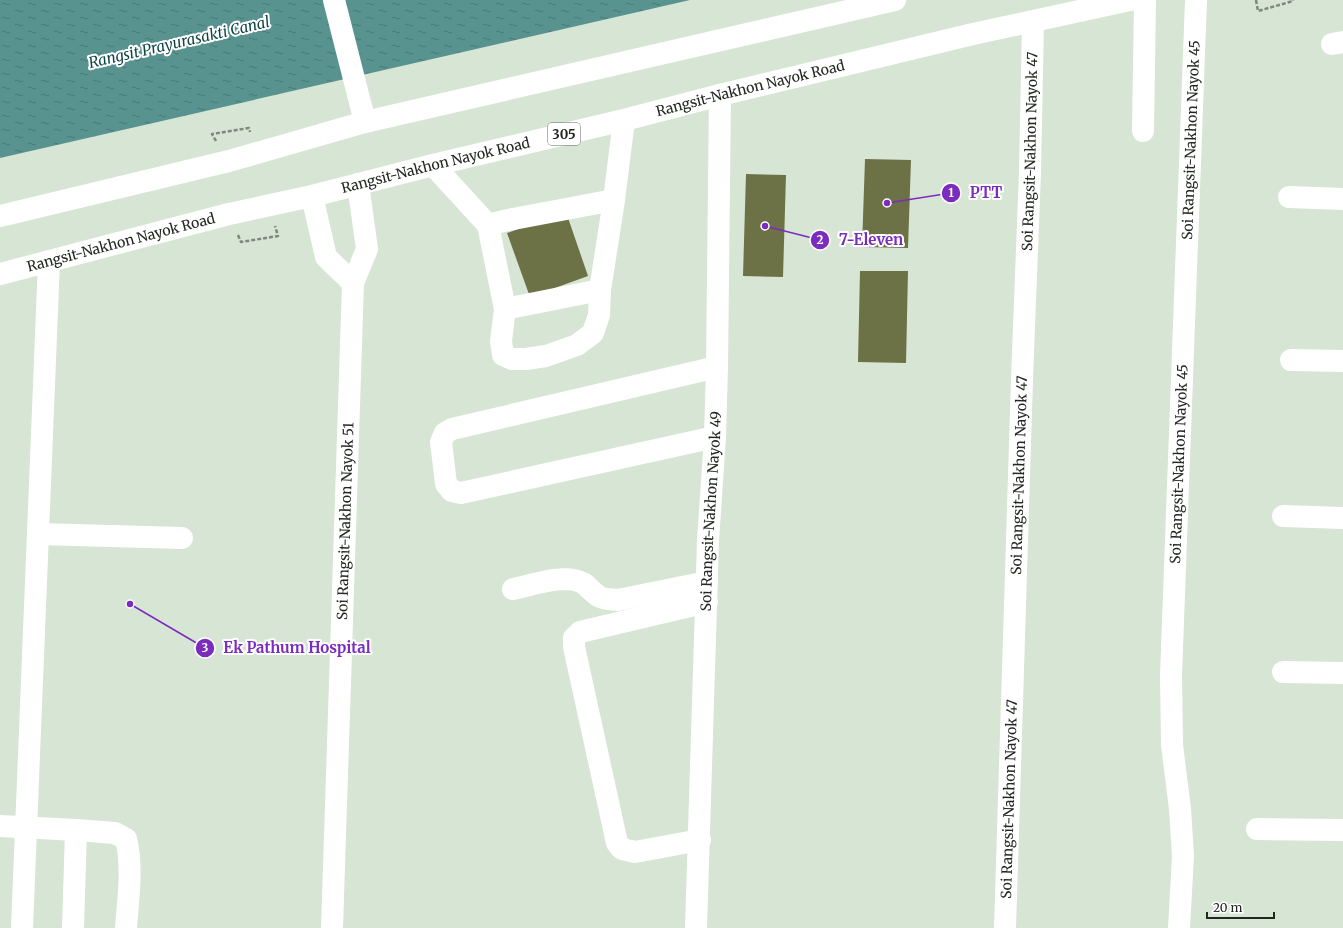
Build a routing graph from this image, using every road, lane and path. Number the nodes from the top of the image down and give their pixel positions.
1 (334, 0) edge
2 (895, 0) edge
3 (1130, 0) edge
4 (1145, 0) edge
5 (1196, 0) edge
6 (1256, 0) edge
7 (1293, 0) edge
8 (1033, 22) junction
9 (720, 95) junction
10 (624, 120) junction
11 (365, 122) junction
12 (1143, 131) dead end
13 (433, 165) junction
14 (358, 184) junction
15 (312, 196) junction
16 (1289, 197) dead end
17 (1343, 199) edge
18 (614, 200) junction
19 (0, 216) edge
20 (488, 225) junction
21 (49, 261) junction
22 (0, 274) edge
23 (353, 283) junction
24 (600, 290) junction
25 (505, 309) junction
26 (1291, 360) dead end
27 (1343, 361) edge
28 (717, 367) junction
29 (715, 437) junction
30 (1283, 516) dead end
31 (1343, 518) edge
32 (38, 534) junction
33 (182, 538) dead end
34 (513, 589) dead end
35 (707, 592) junction
36 (1283, 672) dead end
37 (1343, 673) edge
38 (0, 826) edge
39 (26, 826) junction
40 (1257, 829) dead end
41 (76, 830) junction
42 (1343, 830) edge
43 (700, 840) junction
44 (22, 928) edge
45 (73, 928) edge
46 (126, 928) edge
47 (332, 928) edge
48 (696, 928) edge
49 (1005, 928) edge
50 (1179, 928) edge

1 - 11 street
2 - 11 street
3 - 8 street, Rangsit-Nakhon Nayok Road / 305
4 - 12 street
5 - 50 street, Soi Rangsit-Nakhon Nayok 45
6 - 7 path
8 - 9 street, Rangsit-Nakhon Nayok Road / 305
8 - 49 street, Soi Rangsit-Nakhon Nayok 47
9 - 10 street, Rangsit-Nakhon Nayok Road / 305
9 - 28 street, Soi Rangsit-Nakhon Nayok 49
10 - 13 street, Rangsit-Nakhon Nayok Road / 305
10 - 18 street
11 - 19 street
13 - 14 street, Rangsit-Nakhon Nayok Road / 305
13 - 20 street
14 - 15 street, Rangsit-Nakhon Nayok Road / 305
14 - 23 street, Soi Rangsit-Nakhon Nayok 51
15 - 21 street, Rangsit-Nakhon Nayok Road / 305
15 - 23 street
16 - 17 street
18 - 20 street
18 - 24 street
20 - 25 street
21 - 22 street, Rangsit-Nakhon Nayok Road / 305
21 - 32 street
23 - 47 street, Soi Rangsit-Nakhon Nayok 51
24 - 25 street
24 - 25 street
26 - 27 street
28 - 29 street, Soi Rangsit-Nakhon Nayok 49
28 - 29 street
29 - 35 street, Soi Rangsit-Nakhon Nayok 49
30 - 31 street
32 - 33 street
32 - 39 street
34 - 35 street
35 - 43 street, Soi Rangsit-Nakhon Nayok 49
35 - 43 street
36 - 37 street
38 - 39 street
39 - 41 street
39 - 44 street
40 - 42 street
41 - 45 street
41 - 46 street
43 - 48 street, Soi Rangsit-Nakhon Nayok 49

